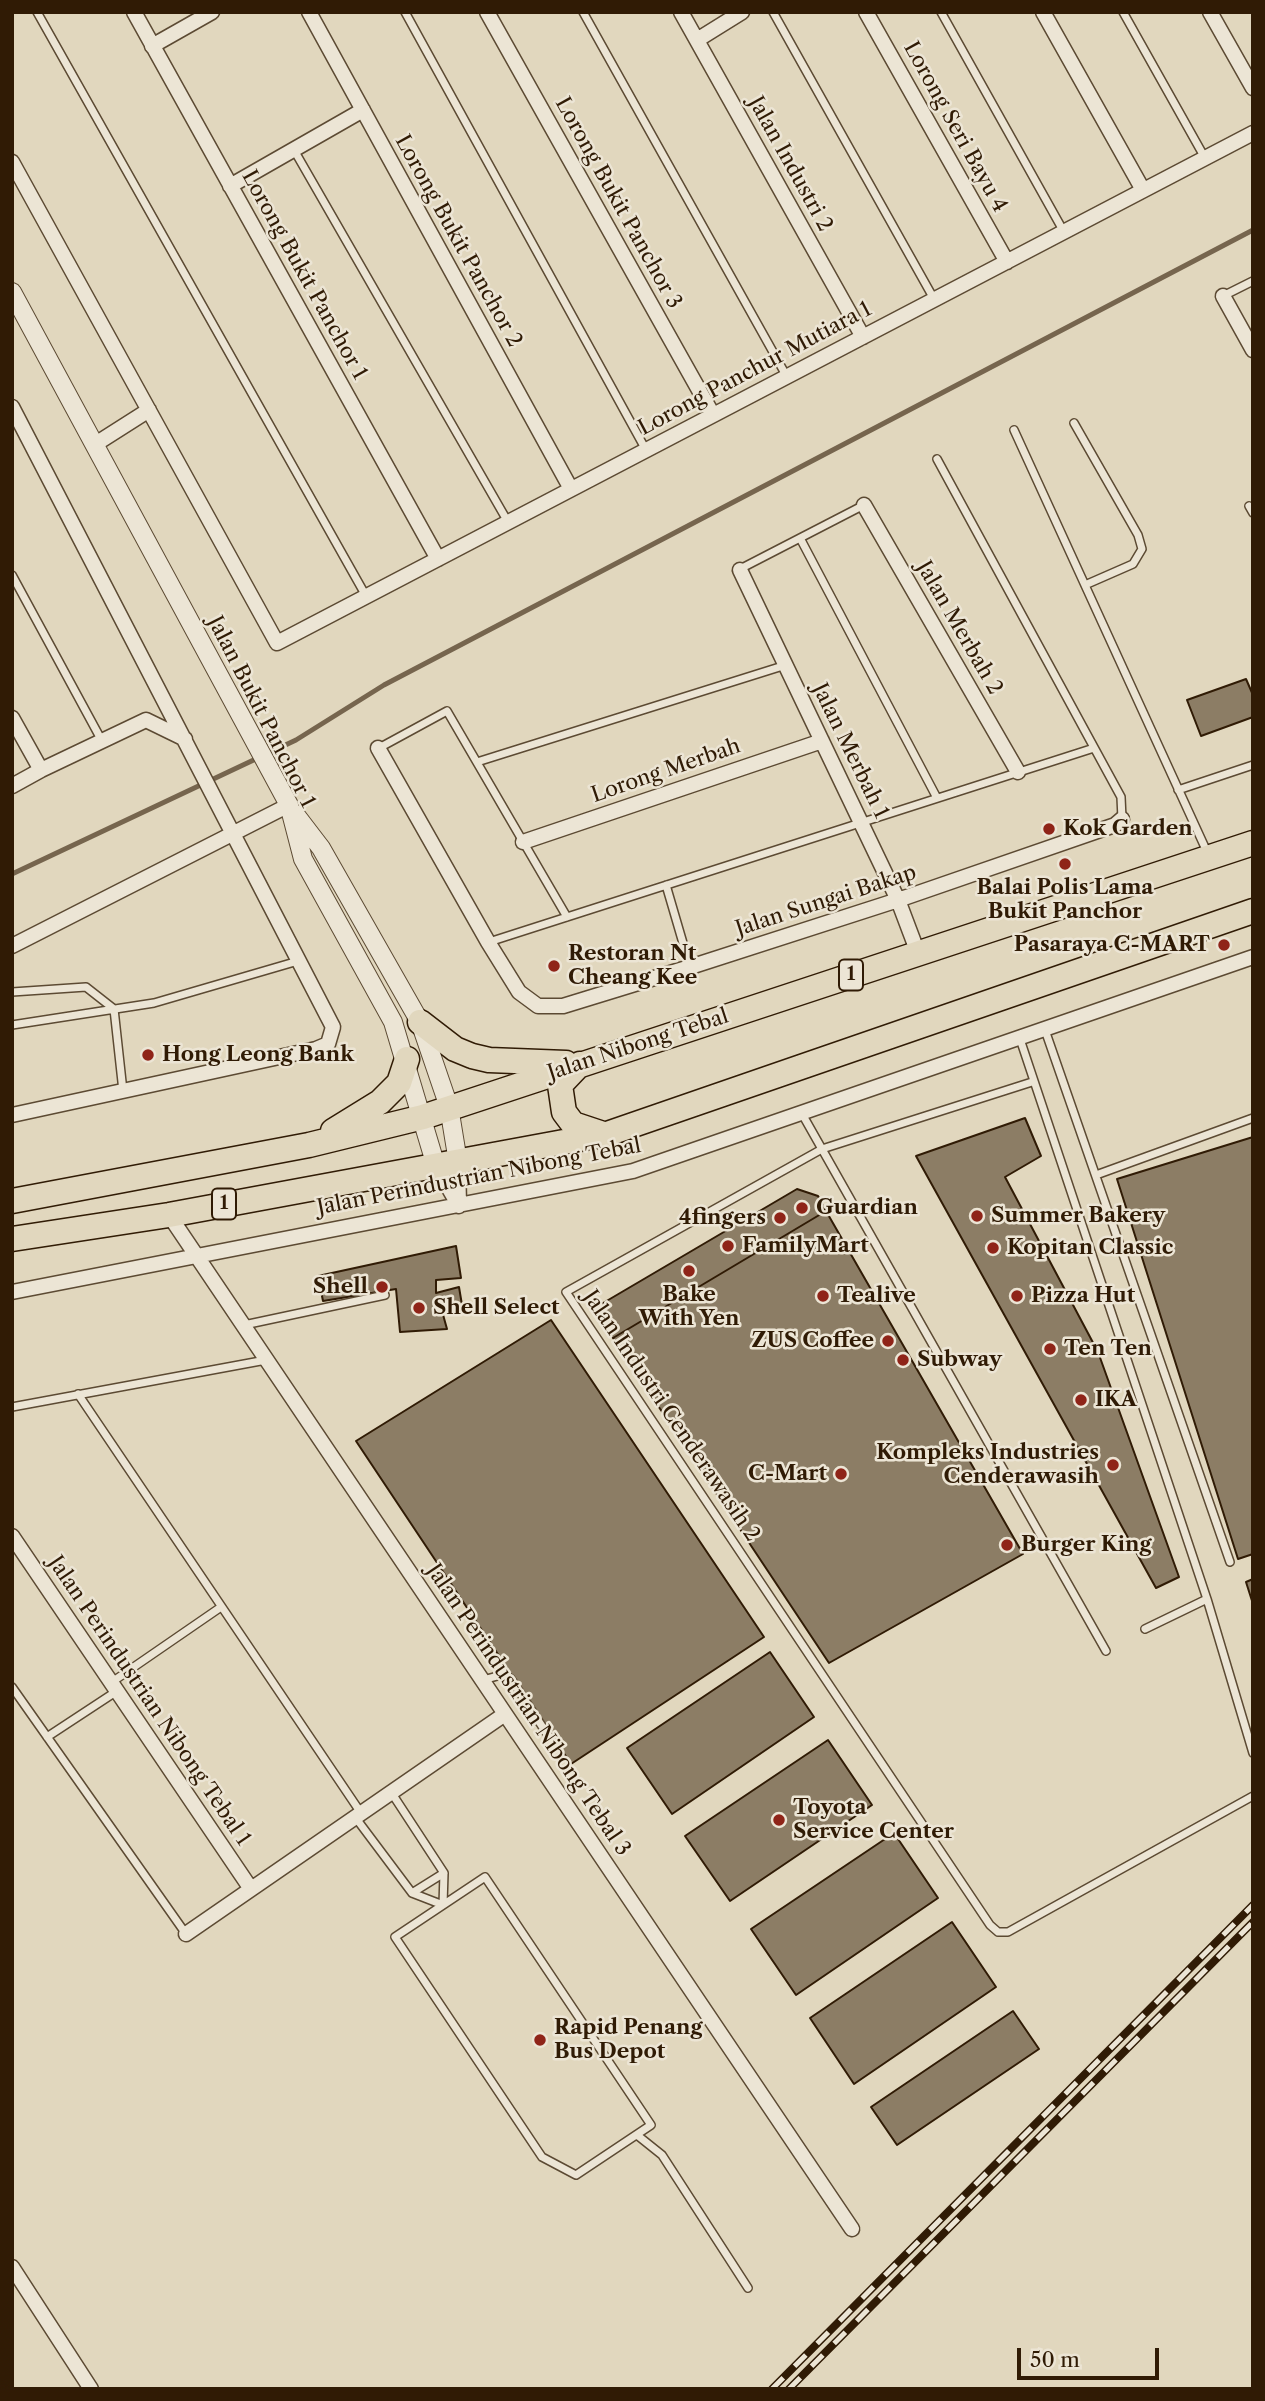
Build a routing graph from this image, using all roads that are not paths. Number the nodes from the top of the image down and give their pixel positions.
1 (37, 12) edge
2 (134, 12) edge
3 (212, 12) edge
4 (309, 12) edge
5 (404, 12) edge
6 (487, 12) edge
7 (583, 12) edge
8 (681, 12) edge
9 (742, 12) edge
10 (773, 12) edge
11 (866, 12) edge
12 (941, 12) edge
13 (1043, 12) edge
14 (1123, 12) edge
15 (1210, 12) edge
16 (697, 40) junction
17 (152, 46) junction
18 (1253, 88) edge
19 (363, 110) junction
20 (1253, 133) edge
21 (294, 150) junction
22 (1205, 158) junction
23 (12, 162) edge
24 (230, 186) junction
25 (1143, 190) junction
26 (1064, 232) junction
27 (1007, 261) junction
28 (1253, 281) edge
29 (12, 292) edge
30 (1223, 296) joint
31 (934, 299) junction
32 (863, 337) junction
33 (1253, 350) edge
34 (787, 377) junction
35 (12, 407) edge
36 (149, 410) junction
37 (713, 415) junction
38 (1074, 423) dead end
39 (1014, 429) dead end
40 (94, 445) junction
41 (646, 450) junction
42 (937, 459) dead end
43 (571, 489) junction
44 (864, 505) joint
45 (508, 522) junction
46 (800, 538) junction
47 (438, 559) junction
48 (740, 570) joint
49 (12, 575) edge
50 (1085, 585) junction
51 (366, 596) junction
52 (786, 665) junction
53 (12, 718) edge
54 (185, 739) junction
55 (102, 741) junction
56 (822, 741) junction
57 (378, 748) joint
58 (1094, 748) junction
59 (477, 762) junction
60 (1253, 765) edge
61 (41, 769) junction
62 (1018, 772) junction
63 (12, 786) edge
64 (1178, 790) junction
65 (937, 798) junction
66 (289, 805) junction
67 (1122, 819) joint
68 (862, 824) junction
69 (235, 835) junction
70 (523, 842) junction
71 (1253, 844) edge
72 (1209, 858) junction
73 (666, 885) junction
74 (898, 900) junction
75 (1253, 911) edge
76 (566, 917) junction
77 (488, 943) junction
78 (12, 946) edge
79 (918, 953) junction
80 (1253, 957) edge
81 (298, 961) junction
82 (690, 967) junction
83 (12, 992) edge
84 (114, 1009) junction
85 (420, 1022) junction
86 (12, 1025) edge
87 (1045, 1030) junction
88 (1020, 1039) junction
89 (407, 1059) junction
90 (580, 1064) junction
91 (1032, 1082) junction
92 (123, 1091) junction
93 (449, 1107) junction
94 (801, 1112) junction
95 (12, 1115) edge
96 (423, 1117) junction
97 (1253, 1118) edge
98 (607, 1134) junction
99 (309, 1145) junction
100 (822, 1149) junction
101 (447, 1164) junction
102 (1096, 1175) junction
103 (12, 1201) edge
104 (459, 1206) junction
105 (169, 1215) junction
106 (12, 1239) edge
107 (195, 1254) junction
108 (12, 1292) edge
109 (385, 1295) dead end
110 (244, 1325) junction
111 (267, 1360) junction
112 (78, 1394) junction
113 (12, 1407) edge
114 (12, 1536) edge
115 (1230, 1562) dead end
116 (1207, 1599) junction
117 (221, 1607) junction
118 (1145, 1629) dead end
119 (1106, 1651) dead end
120 (482, 1680) junction
121 (12, 1686) edge
122 (114, 1687) junction
123 (505, 1714) junction
124 (47, 1737) junction
125 (555, 1746) dead end
126 (1253, 1753) edge
127 (391, 1792) junction
128 (1253, 1796) edge
129 (358, 1815) junction
130 (444, 1872) junction
131 (251, 1889) junction
132 (412, 1893) junction
133 (443, 1905) junction
134 (186, 1934) joint
135 (637, 2135) junction
136 (852, 2229) dead end
137 (12, 2267) edge
138 (748, 2288) dead end
139 (90, 2389) edge

1 - 51 lane
2 - 17 street, Lorong Bukit Panchor 1
3 - 17 street
4 - 19 street, Lorong Bukit Panchor 2
5 - 41 lane
6 - 37 street, Lorong Bukit Panchor 3
7 - 34 lane
8 - 16 street, Jalan Industri 2
9 - 16 street
10 - 31 lane
11 - 27 street, Lorong Seri Bayu 4
12 - 26 lane
13 - 25 street
14 - 22 lane
15 - 18 street
16 - 32 street, Jalan Industri 2
17 - 24 street, Lorong Bukit Panchor 1
19 - 21 street
19 - 43 street, Lorong Bukit Panchor 2
20 - 22 street, Lorong Panchur Mutiara 1
21 - 24 street
21 - 45 lane
22 - 25 street, Lorong Panchur Mutiara 1
23 - 36 street
24 - 47 street, Lorong Bukit Panchor 1
25 - 26 street, Lorong Panchur Mutiara 1
26 - 27 street, Lorong Panchur Mutiara 1
27 - 31 street, Lorong Panchur Mutiara 1
28 - 30 lane
29 - 40 street, Jalan Bukit Panchor 1
30 - 33 street
31 - 32 street, Lorong Panchur Mutiara 1
32 - 34 street, Lorong Panchur Mutiara 1
34 - 37 street, Lorong Panchur Mutiara 1
35 - 54 street
36 - 40 street
36 - 51 street, Lorong Panchur Mutiara 1
37 - 41 street, Lorong Panchur Mutiara 1
38 - 50 lane
39 - 50 lane
40 - 66 street, Jalan Bukit Panchor 1
41 - 43 street, Lorong Panchur Mutiara 1
42 - 58 lane
43 - 45 street, Lorong Panchur Mutiara 1
44 - 46 lane
44 - 62 street, Jalan Merbah 2
45 - 47 street, Lorong Panchur Mutiara 1
46 - 48 lane
46 - 65 lane
47 - 51 street, Lorong Panchur Mutiara 1
48 - 52 street, Jalan Merbah 1
49 - 55 lane
50 - 64 lane
52 - 56 street, Jalan Merbah 1
52 - 59 lane
53 - 61 street
54 - 55 street
54 - 69 street
55 - 61 street
56 - 68 street, Jalan Merbah 1
56 - 70 street, Lorong Merbah
57 - 59 lane
57 - 77 street
58 - 62 lane
58 - 67 lane
59 - 70 lane
60 - 64 lane
61 - 63 street
62 - 65 lane
64 - 72 lane
65 - 68 lane
66 - 69 street
66 - 85 street
66 - 89 street, Jalan Bukit Panchor 1
67 - 74 street, Jalan Sungai Bakap
68 - 73 lane
68 - 74 street, Jalan Merbah 1
69 - 78 street
69 - 81 street
70 - 76 lane
71 - 72 highway, Jalan Nibong Tebal / 1
72 - 79 highway, Jalan Nibong Tebal / 1
73 - 76 lane
73 - 82 lane
74 - 79 street, Jalan Merbah 1
74 - 82 street, Jalan Sungai Bakap
75 - 98 highway, 1
76 - 77 lane
77 - 82 street, Jalan Sungai Bakap
79 - 90 highway, Jalan Nibong Tebal / 1
80 - 87 street, Jalan Perindustrian Nibong Tebal
81 - 84 lane
81 - 92 street
83 - 84 lane
84 - 86 lane
84 - 92 lane
85 - 90 highway
85 - 93 street
87 - 88 street, Jalan Perindustrian Nibong Tebal
87 - 102 lane
88 - 91 lane
88 - 94 street, Jalan Perindustrian Nibong Tebal
89 - 96 street, Jalan Bukit Panchor 1
89 - 99 highway
90 - 93 highway, Jalan Nibong Tebal / 1
90 - 98 highway
91 - 100 lane, Jalan Industri Cenderawasih 2
91 - 116 lane
92 - 95 street
93 - 96 highway, Jalan Nibong Tebal / 1
93 - 101 street
94 - 100 lane
94 - 104 street, Jalan Perindustrian Nibong Tebal
96 - 99 highway, Jalan Nibong Tebal / 1
96 - 101 street, Jalan Bukit Panchor 1
97 - 102 lane
98 - 101 highway, 1
99 - 103 highway, Jalan Nibong Tebal / 1
100 - 119 lane
100 - 128 lane, Jalan Industri Cenderawasih 2
101 - 104 street
101 - 104 street
101 - 105 highway, 1
102 - 115 lane
104 - 107 street, Jalan Perindustrian Nibong Tebal
105 - 106 highway, 1
105 - 107 street, Jalan Perindustrian Nibong Tebal 3
107 - 108 street, Jalan Perindustrian Nibong Tebal
107 - 110 street, Jalan Perindustrian Nibong Tebal 3
109 - 110 lane
110 - 111 street, Jalan Perindustrian Nibong Tebal 3
111 - 112 lane
111 - 120 street, Jalan Perindustrian Nibong Tebal 3
112 - 113 lane
112 - 117 lane
114 - 122 street, Jalan Perindustrian Nibong Tebal 1
116 - 118 lane
116 - 126 lane
117 - 122 lane
117 - 129 lane
120 - 123 street, Jalan Perindustrian Nibong Tebal 3
120 - 125 lane
121 - 124 lane
122 - 124 lane
122 - 131 street, Jalan Perindustrian Nibong Tebal 1
123 - 127 street
123 - 136 street, Jalan Perindustrian Nibong Tebal 3
124 - 134 lane
127 - 129 street
127 - 130 lane
129 - 131 street
129 - 132 lane
130 - 132 lane
130 - 133 lane
131 - 134 street
132 - 133 lane
133 - 135 lane
133 - 135 lane
135 - 138 lane
137 - 139 street

